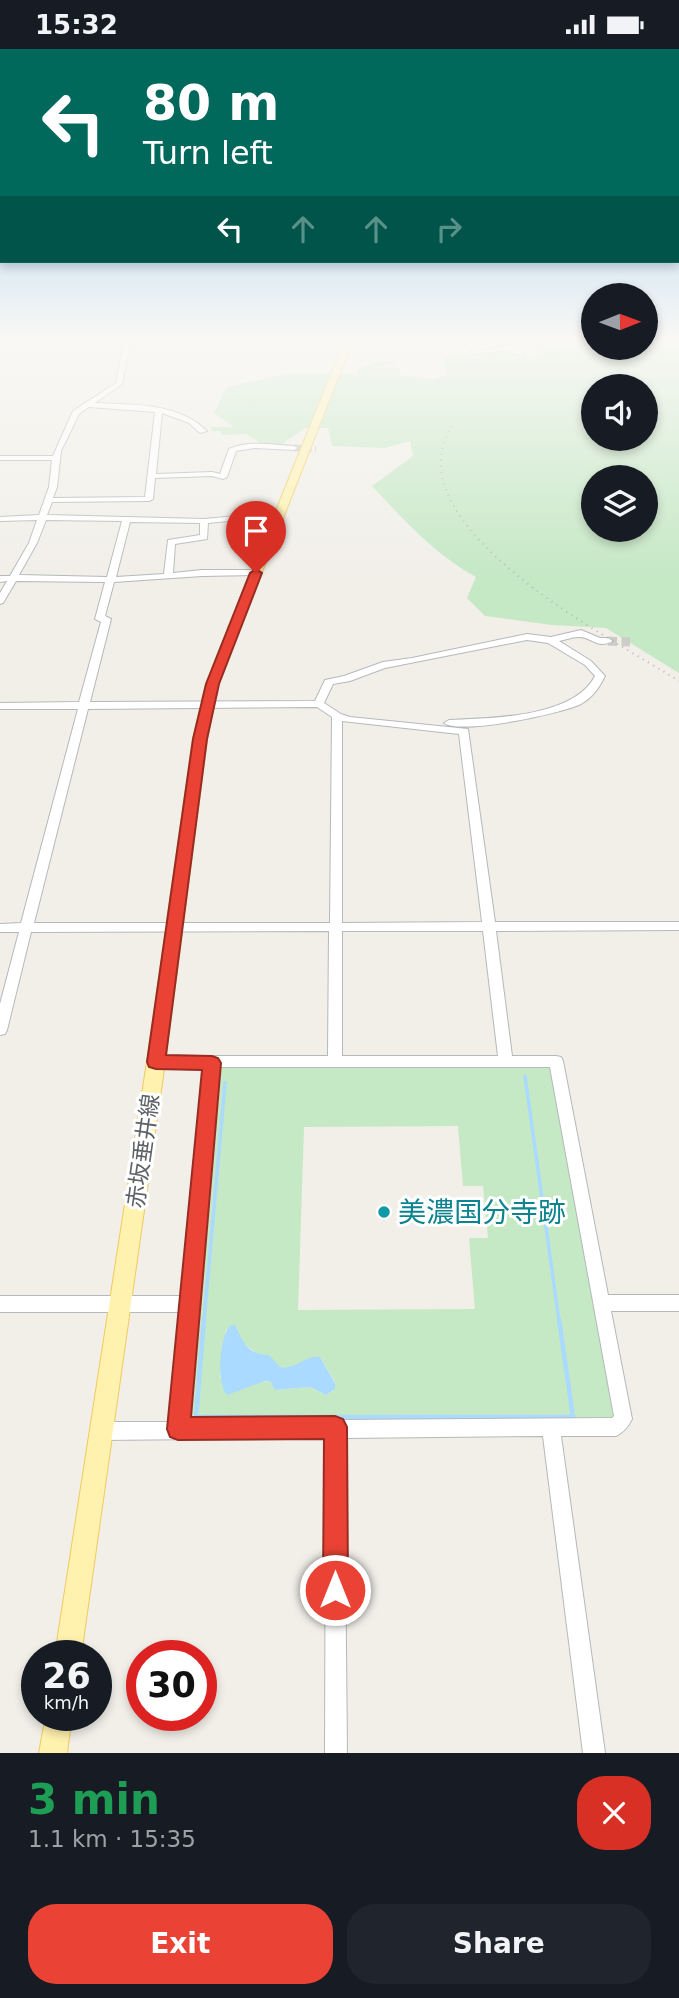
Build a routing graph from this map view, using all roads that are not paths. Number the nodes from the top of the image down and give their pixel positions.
1 (74, 417) edge
2 (158, 417) edge
3 (177, 417) edge
4 (318, 417) edge
5 (203, 431) dead end
6 (294, 449) tunnel mouth
7 (0, 459) edge
8 (54, 459) junction
9 (152, 476) junction
10 (49, 500) junction
11 (279, 515) junction
12 (43, 517) junction
13 (127, 518) junction
14 (0, 519) edge
15 (204, 521) junction
16 (256, 573) junction
17 (168, 576) junction
18 (15, 577) junction
19 (0, 579) edge
20 (108, 579) junction
21 (0, 601) edge
22 (551, 640) junction
23 (608, 641) tunnel mouth
24 (318, 704) junction
25 (84, 705) junction
26 (207, 705) junction
27 (0, 706) edge
28 (337, 716) junction
29 (431, 727) junction
30 (335, 926) junction
31 (488, 926) junction
32 (679, 926) edge
33 (174, 927) junction
34 (0, 928) edge
35 (26, 928) junction
36 (0, 1030) edge
37 (506, 1061) junction
38 (156, 1062) junction
39 (212, 1063) junction
40 (335, 1063) junction
41 (601, 1303) junction
42 (679, 1303) edge
43 (0, 1304) edge
44 (121, 1304) junction
45 (190, 1304) junction
46 (335, 1427) junction
47 (551, 1427) junction
48 (178, 1429) junction
49 (101, 1431) junction
50 (70, 1640) edge
51 (56, 1731) edge
52 (53, 1753) edge
53 (336, 1753) edge
54 (594, 1753) edge

1 - 8 street
2 - 9 street
3 - 5 street
4 - 11 main road, 赤坂垂井線
6 - 9 street
7 - 8 street
8 - 10 street
9 - 10 street
10 - 12 street
11 - 15 street
11 - 16 main road, 赤坂垂井線
12 - 13 street
12 - 14 street
12 - 18 street
13 - 15 street
13 - 20 street
15 - 17 street
16 - 17 street
16 - 26 main road, 赤坂垂井線
17 - 20 street
18 - 19 street
18 - 20 street
18 - 21 street
20 - 25 street
22 - 23 street
22 - 24 street
22 - 29 street
24 - 26 street
24 - 28 street
25 - 26 street
25 - 27 street
25 - 35 street
26 - 33 main road, 赤坂垂井線
28 - 29 street
28 - 30 street
29 - 31 street
30 - 31 street
30 - 33 street
30 - 40 street
31 - 32 street
31 - 37 street
33 - 35 street
33 - 38 main road, 赤坂垂井線
34 - 35 street
35 - 36 street
37 - 40 street
37 - 41 street
38 - 39 street
38 - 44 main road, 赤坂垂井線
39 - 40 street
39 - 45 street
41 - 42 street
41 - 47 street
43 - 44 street
44 - 45 street
44 - 49 main road, 赤坂垂井線
45 - 48 street
46 - 47 street
46 - 48 street
46 - 53 street
47 - 54 street
48 - 49 street
49 - 50 main road, 赤坂垂井線
51 - 52 main road

